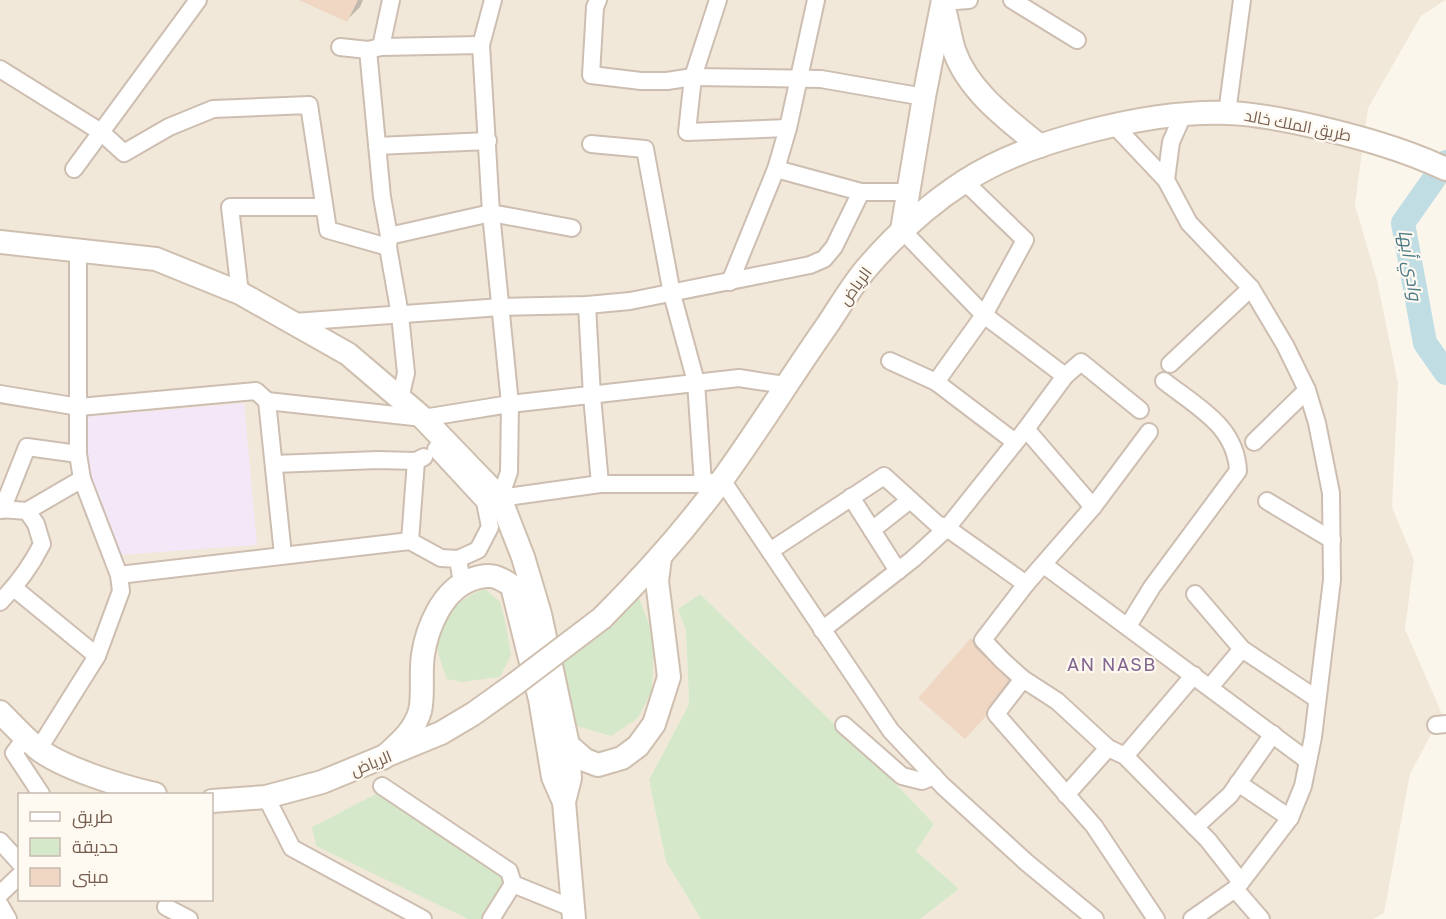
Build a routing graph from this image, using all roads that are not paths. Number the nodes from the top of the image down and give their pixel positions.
1 (198, 0) edge
2 (391, 0) edge
3 (493, 0) edge
4 (598, 0) edge
5 (718, 0) edge
6 (816, 0) edge
7 (969, 0) edge
8 (1012, 0) edge
9 (1242, 0) edge
10 (943, 1) edge
11 (1077, 40) dead end
12 (481, 45) junction
13 (340, 47) dead end
14 (374, 49) junction
15 (0, 69) edge
16 (693, 77) junction
17 (798, 78) junction
18 (924, 97) junction
19 (1227, 113) junction
20 (1183, 115) junction
21 (1114, 125) junction
22 (788, 128) junction
23 (101, 132) junction
24 (488, 141) junction
25 (591, 144) dead end
26 (377, 146) junction
27 (1040, 146) junction
28 (74, 169) dead end
29 (776, 169) junction
30 (1446, 169) edge
31 (1166, 180) junction
32 (964, 181) junction
33 (861, 192) junction
34 (909, 192) junction
35 (324, 207) junction
36 (491, 213) junction
37 (572, 228) dead end
38 (902, 230) junction
39 (0, 242) edge
40 (389, 242) junction
41 (78, 250) junction
42 (730, 282) junction
43 (1251, 288) junction
44 (240, 293) junction
45 (672, 294) junction
46 (587, 305) junction
47 (501, 307) junction
48 (400, 315) junction
49 (984, 315) junction
50 (294, 322) junction
51 (890, 361) dead end
52 (1170, 364) dead end
53 (1065, 376) junction
54 (1164, 381) dead end
55 (696, 382) junction
56 (936, 382) junction
57 (785, 385) junction
58 (1307, 390) junction
59 (0, 394) edge
60 (592, 396) junction
61 (400, 399) junction
62 (267, 401) junction
63 (510, 404) junction
64 (79, 407) junction
65 (1140, 410) dead end
66 (423, 418) junction
67 (1149, 432) dead end
68 (1020, 436) junction
69 (1254, 442) dead end
70 (439, 443) junction
71 (78, 454) junction
72 (416, 461) junction
73 (274, 464) junction
74 (82, 479) junction
75 (712, 482) junction
76 (600, 484) junction
77 (851, 497) junction
78 (500, 498) junction
79 (910, 500) junction
80 (1267, 501) dead end
81 (1093, 507) junction
82 (1, 510) edge
83 (27, 511) junction
84 (947, 528) junction
85 (872, 530) junction
86 (1332, 540) junction
87 (410, 541) junction
88 (770, 551) junction
89 (283, 555) junction
90 (660, 558) junction
91 (458, 559) junction
92 (1044, 565) junction
93 (898, 571) junction
94 (119, 575) junction
95 (462, 583) junction
96 (1026, 584) junction
97 (14, 588) junction
98 (1195, 594) dead end
99 (0, 602) edge
100 (1128, 626) junction
101 (822, 630) junction
102 (1242, 649) junction
103 (97, 656) junction
104 (1194, 675) junction
105 (1023, 679) junction
106 (1210, 687) junction
107 (1317, 699) junction
108 (0, 712) edge
109 (844, 726) dead end
110 (1273, 735) junction
111 (32, 743) junction
112 (568, 745) junction
113 (1108, 748) junction
114 (1125, 756) junction
115 (383, 758) junction
116 (1308, 761) junction
117 (934, 776) junction
118 (1238, 783) junction
119 (382, 786) dead end
120 (108, 789) edge
121 (40, 793) edge
122 (139, 793) edge
123 (1066, 795) junction
124 (266, 796) junction
125 (213, 801) edge
126 (564, 802) junction
127 (1290, 818) junction
128 (1195, 827) junction
129 (0, 841) edge
130 (18, 861) edge
131 (18, 877) edge
132 (513, 884) junction
133 (1238, 885) junction
134 (0, 894) edge
135 (0, 904) edge
136 (164, 908) edge
137 (573, 914) edge
138 (8, 919) edge
139 (189, 919) edge
140 (423, 919) edge
141 (491, 919) edge
142 (1095, 919) edge
143 (1156, 919) edge
144 (1192, 919) edge
145 (1261, 919) edge

1 - 23 street
2 - 14 street
3 - 12 street
4 - 16 street
5 - 16 street
6 - 17 street
7 - 10 street
8 - 11 street
9 - 19 street
10 - 18 street
10 - 27 street
12 - 14 street
12 - 24 street
13 - 14 street
14 - 26 street
15 - 23 street
16 - 17 street
16 - 22 street
17 - 18 street
17 - 22 street
18 - 34 street
19 - 20 street, طريق الملك خالد
19 - 30 street, طريق الملك خالد
20 - 21 street, طريق الملك خالد
20 - 31 street
21 - 27 street, طريق الملك خالد
21 - 31 street
22 - 29 street
23 - 28 street
23 - 35 street
24 - 26 street
24 - 36 street
25 - 45 street
26 - 40 street
27 - 32 street, الرياض
29 - 33 street
29 - 42 street
31 - 43 street
32 - 38 street, الرياض
32 - 49 street
33 - 34 street
33 - 42 street
34 - 38 street
35 - 40 street
35 - 44 street
36 - 37 street
36 - 40 street
36 - 47 street
38 - 49 street
38 - 57 street, الرياض
39 - 41 street
40 - 48 street
41 - 44 street
41 - 64 street
42 - 45 street
43 - 52 street
43 - 58 street
44 - 50 street
45 - 46 street
45 - 55 street
46 - 47 street
46 - 60 street
47 - 48 street
47 - 63 street
48 - 50 street
48 - 61 street
49 - 53 street
49 - 56 street
50 - 61 street
51 - 56 street
53 - 65 street
53 - 68 street
54 - 100 street
55 - 57 street
55 - 60 street
55 - 75 street
56 - 68 street
57 - 75 street, الرياض
58 - 69 street
58 - 86 street
59 - 64 street
60 - 63 street
60 - 76 street
61 - 66 street
62 - 64 street
62 - 66 street
62 - 73 street
63 - 66 street
63 - 78 street
64 - 71 street
66 - 70 street
67 - 81 street
68 - 81 street
68 - 84 street
70 - 72 street
70 - 78 street
70 - 91 street
71 - 74 street
71 - 82 street
72 - 73 street
72 - 87 street
73 - 89 street
74 - 83 street
74 - 94 street
75 - 76 street
75 - 88 street
75 - 90 street, الرياض
76 - 78 street
77 - 79 street
77 - 85 street
77 - 88 street
78 - 112 street
79 - 84 street
79 - 85 street
80 - 86 street
81 - 92 street
82 - 83 street
83 - 97 street
84 - 93 street
84 - 96 street
85 - 93 street
86 - 107 street
87 - 89 street
87 - 91 street
88 - 101 street
89 - 94 street
90 - 112 street
90 - 115 street, الرياض, bridge
91 - 95 street
92 - 96 street
92 - 100 street
93 - 101 street
94 - 103 street
95 - 115 street
95 - 126 street
96 - 105 street
97 - 99 street
97 - 103 street
98 - 102 street
100 - 104 street
101 - 117 street
102 - 106 street
102 - 107 street
103 - 111 street
104 - 106 street
104 - 114 street
105 - 113 street
105 - 123 street
106 - 110 street
107 - 116 street
108 - 111 street
109 - 117 street
110 - 116 street
110 - 118 street
111 - 120 street
111 - 121 street
112 - 126 street
113 - 114 street
113 - 123 street
114 - 128 street
115 - 124 street, الرياض
116 - 127 street
117 - 142 street
118 - 127 street
118 - 128 street
119 - 132 street
120 - 122 street
123 - 143 street
124 - 125 street, الرياض
124 - 140 street
126 - 137 street
127 - 133 street
128 - 133 street
129 - 130 street
131 - 134 street
132 - 137 street
132 - 141 street
133 - 144 street
133 - 145 street
135 - 138 street
136 - 139 street

